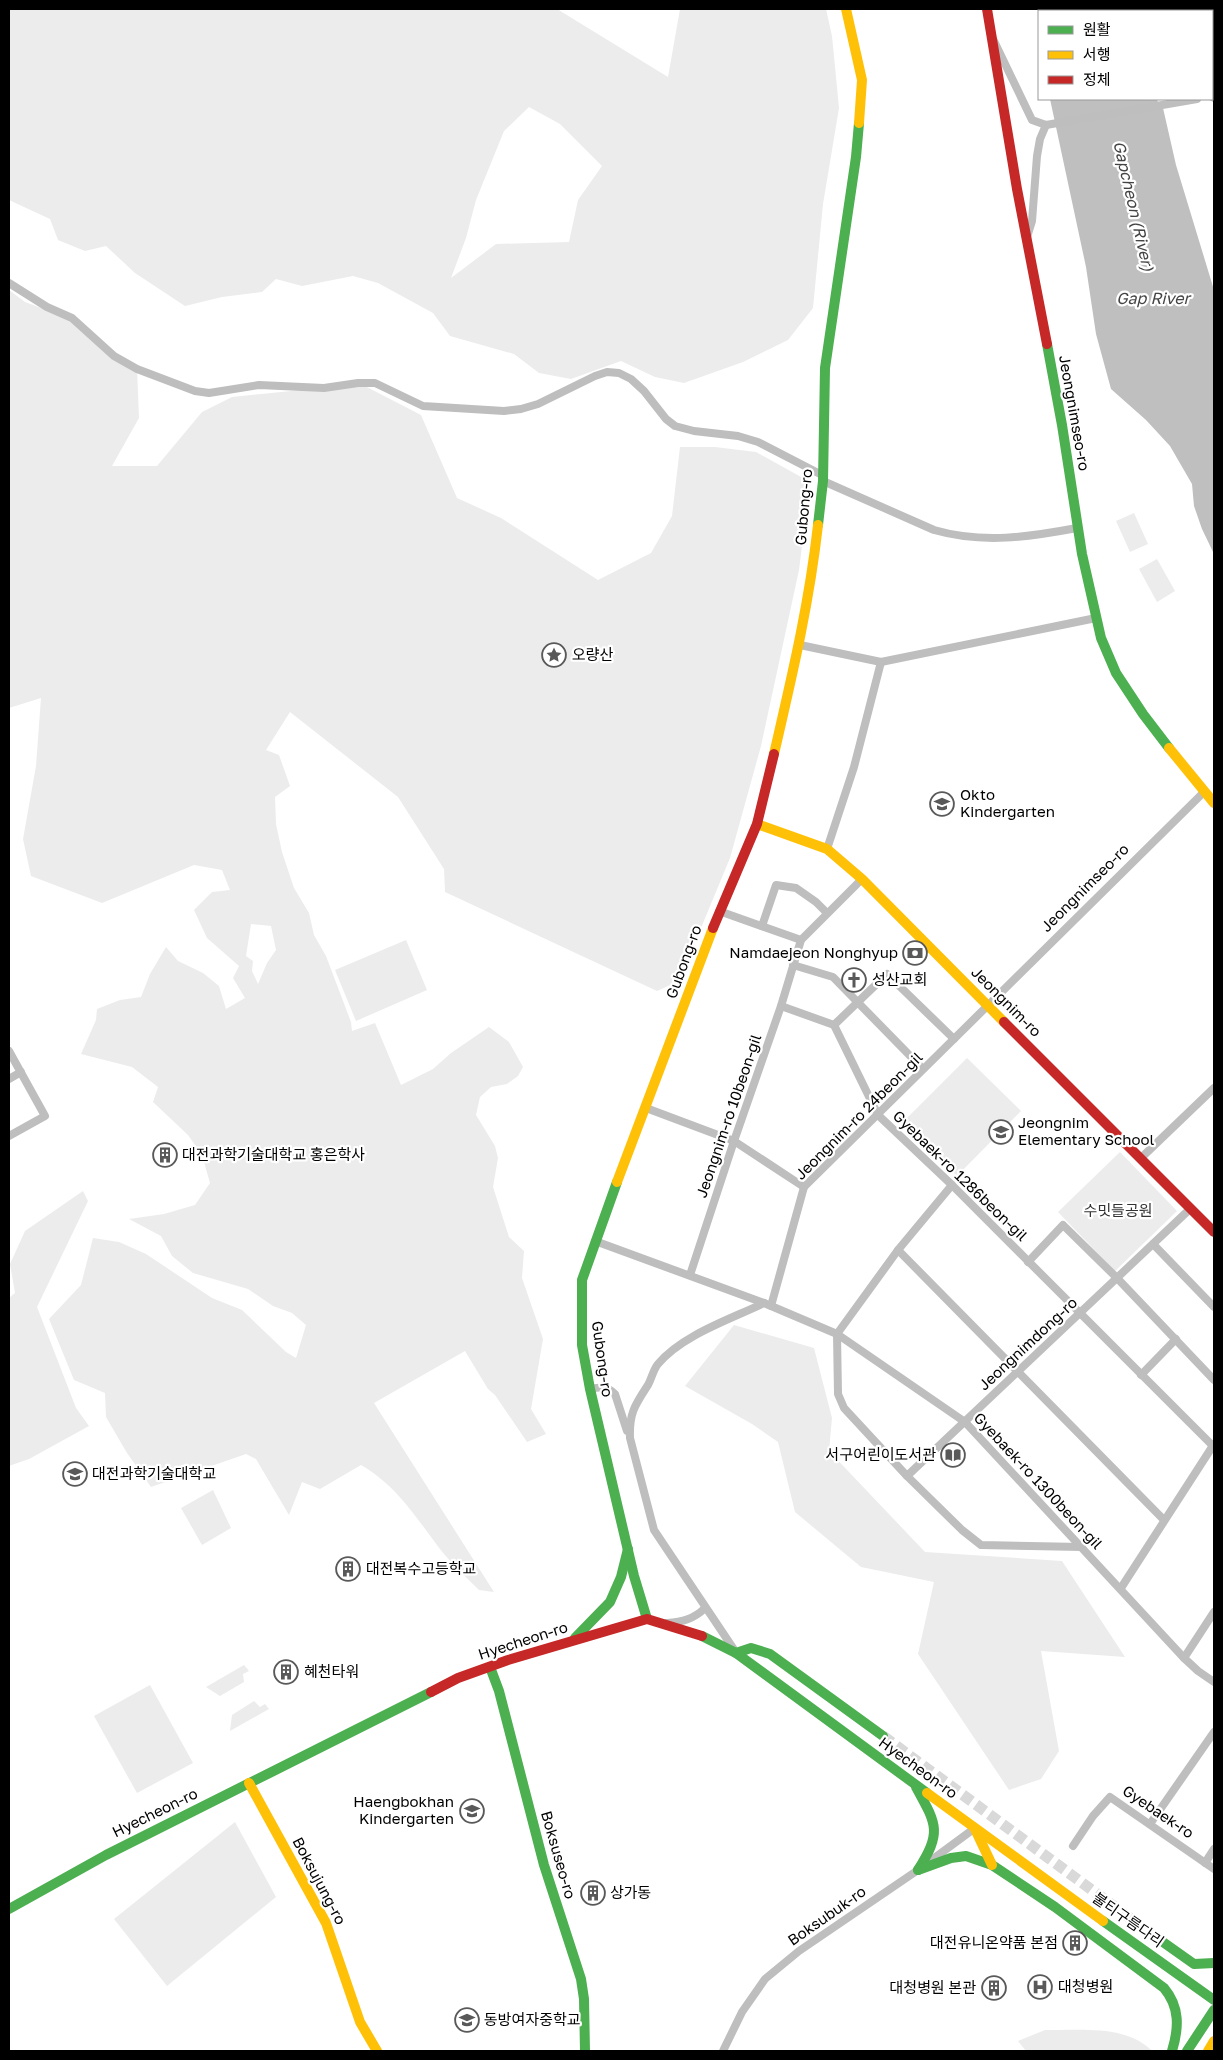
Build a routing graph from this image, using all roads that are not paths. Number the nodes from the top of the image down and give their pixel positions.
1 (846, 9) edge
2 (987, 9) edge
3 (992, 38) junction
4 (1192, 100) edge
5 (1048, 124) junction
6 (1027, 238) junction
7 (9, 283) edge
8 (823, 478) junction
9 (1078, 528) junction
10 (1096, 618) junction
11 (800, 645) junction
12 (881, 662) junction
13 (1204, 792) junction
14 (1214, 803) edge
15 (757, 824) junction
16 (827, 849) junction
17 (862, 879) junction
18 (718, 911) junction
19 (827, 914) junction
20 (762, 926) junction
21 (801, 940) junction
22 (793, 965) junction
23 (857, 1002) junction
24 (988, 1005) junction
25 (781, 1006) junction
26 (834, 1025) junction
27 (954, 1039) junction
28 (9, 1051) edge
29 (923, 1069) junction
30 (21, 1072) junction
31 (9, 1079) edge
32 (1214, 1088) edge
33 (646, 1108) junction
34 (878, 1115) junction
35 (9, 1136) edge
36 (734, 1141) junction
37 (1141, 1158) junction
38 (952, 1185) junction
39 (804, 1187) junction
40 (1191, 1208) junction
41 (1214, 1232) edge
42 (594, 1241) junction
43 (1153, 1244) junction
44 (898, 1250) junction
45 (1028, 1262) junction
46 (690, 1275) junction
47 (1118, 1278) junction
48 (768, 1304) junction
49 (1214, 1307) edge
50 (1080, 1313) junction
51 (836, 1334) junction
52 (1176, 1339) junction
53 (1019, 1371) junction
54 (1141, 1374) junction
55 (1214, 1379) edge
56 (590, 1389) junction
57 (965, 1422) junction
58 (630, 1438) junction
59 (1214, 1446) edge
60 (908, 1476) junction
61 (1164, 1520) junction
62 (1082, 1547) junction
63 (628, 1550) junction
64 (1120, 1588) junction
65 (705, 1608) junction
66 (1214, 1612) edge
67 (647, 1619) junction
68 (660, 1623) junction
69 (573, 1640) junction
70 (736, 1653) junction
71 (1184, 1658) junction
72 (490, 1667) junction
73 (1214, 1682) edge
74 (1214, 1732) edge
75 (883, 1736) tunnel mouth
76 (249, 1783) junction
77 (915, 1784) junction
78 (1150, 1824) junction
79 (975, 1828) junction
80 (1073, 1846) dead end
81 (1214, 1849) edge
82 (1205, 1863) junction
83 (992, 1865) junction
84 (1025, 1865) joint
85 (1214, 1869) edge
86 (918, 1870) junction
87 (9, 1909) edge
88 (1153, 1935) tunnel mouth
89 (1214, 1963) edge
90 (1214, 2000) edge
91 (1214, 2010) edge
92 (1214, 2041) edge
93 (377, 2051) edge
94 (585, 2051) edge
95 (723, 2051) edge
96 (1172, 2051) edge
97 (1187, 2051) edge
98 (1208, 2051) edge

1 - 8 main road, Gubong-ro
2 - 3 main road, Jeongnimseo-ro
3 - 5 street
3 - 6 main road, Jeongnimseo-ro
4 - 5 street
5 - 6 street
6 - 9 main road, Jeongnimseo-ro
7 - 8 street
8 - 9 street
8 - 11 main road, Gubong-ro
9 - 10 main road, Jeongnimseo-ro
10 - 12 street
10 - 13 main road, Jeongnimseo-ro
11 - 12 street
11 - 15 main road, Gubong-ro
12 - 16 street
13 - 14 main road, Jeongnimseo-ro
13 - 24 street, Jeongnimseo-ro
15 - 16 main road, Jeongnim-ro
15 - 18 main road, Gubong-ro
16 - 17 main road, Jeongnim-ro
17 - 19 street, Jeongnim-ro 10beon-gil
17 - 24 main road, Jeongnim-ro
18 - 20 street, Gubong-ro
18 - 33 main road, Gubong-ro
19 - 20 street
19 - 21 street, Jeongnim-ro 10beon-gil
20 - 21 street, Gubong-ro
21 - 22 street, Jeongnim-ro 10beon-gil
22 - 23 street
22 - 25 street, Jeongnim-ro 10beon-gil
23 - 26 street
23 - 27 street
23 - 29 street
24 - 27 street, Jeongnim-ro 24beon-gil
24 - 37 main road, Jeongnim-ro
25 - 26 street
25 - 36 street, Jeongnim-ro 10beon-gil
26 - 34 street, Gyebaek-ro 1286beon-gil
27 - 29 street, Jeongnim-ro 24beon-gil
28 - 30 street
29 - 34 street, Jeongnim-ro 24beon-gil
30 - 31 street
30 - 35 street
32 - 37 street
33 - 36 street
33 - 42 main road, Gubong-ro
34 - 38 street, Gyebaek-ro 1286beon-gil
34 - 39 street, Jeongnim-ro 24beon-gil
36 - 39 street
36 - 46 street, Jeongnim-ro 10beon-gil
37 - 40 main road, Jeongnim-ro
38 - 44 street
38 - 45 street, Gyebaek-ro 1286beon-gil
39 - 48 street, Jeongnim-ro 24beon-gil
40 - 41 main road, Jeongnim-ro
40 - 43 street, Jeongnimdong-ro
42 - 46 street, Gyebaek-ro 1300beon-gil
42 - 56 main road, Gubong-ro
43 - 47 street, Jeongnimdong-ro
43 - 49 street
44 - 51 street
44 - 53 street
45 - 47 street, Gyebaek-ro 1286beon-gil
45 - 50 street, Gyebaek-ro 1286beon-gil
46 - 48 street, Gyebaek-ro 1300beon-gil
47 - 50 street, Jeongnimdong-ro
47 - 52 street
48 - 51 street, Gyebaek-ro 1300beon-gil
48 - 58 street
50 - 53 street, Jeongnimdong-ro
50 - 54 street, Gyebaek-ro 1286beon-gil
51 - 57 street, Gyebaek-ro 1300beon-gil
51 - 60 street
52 - 54 street
52 - 55 street
53 - 57 street, Jeongnimdong-ro
53 - 61 street
54 - 59 street, Gyebaek-ro 1286beon-gil
56 - 58 street
56 - 63 main road, Gubong-ro
57 - 60 street, Jeongnimdong-ro
57 - 62 street, Gyebaek-ro 1300beon-gil
58 - 65 street
59 - 61 street
60 - 62 street
61 - 64 street
62 - 64 street, Gyebaek-ro 1300beon-gil
63 - 67 main road, Gubong-ro
63 - 69 main road
64 - 71 street, Gyebaek-ro 1300beon-gil
65 - 68 street
65 - 70 street
66 - 71 street
67 - 68 main road, Hyecheon-ro
67 - 69 main road, Hyecheon-ro
68 - 70 main road, Hyecheon-ro
69 - 72 main road, Hyecheon-ro
70 - 75 main road
70 - 77 main road, Hyecheon-ro
71 - 73 street, Gyebaek-ro 1300beon-gil
72 - 76 main road, Hyecheon-ro
72 - 94 main road, Boksuseo-ro
74 - 78 street
76 - 87 main road, Hyecheon-ro
76 - 93 main road, Boksujung-ro
77 - 79 main road, Hyecheon-ro
77 - 86 main road
78 - 80 street, Gyebaek-ro
78 - 82 street, Gyebaek-ro
79 - 83 main road
79 - 84 main road, Hyecheon-ro
79 - 86 street, Boksubuk-ro
81 - 82 street
82 - 85 street, Gyebaek-ro
83 - 86 main road
83 - 96 main road
84 - 90 main road, 불티구름다리
86 - 95 street, Boksubuk-ro
88 - 89 main road
91 - 97 main road
92 - 98 main road

